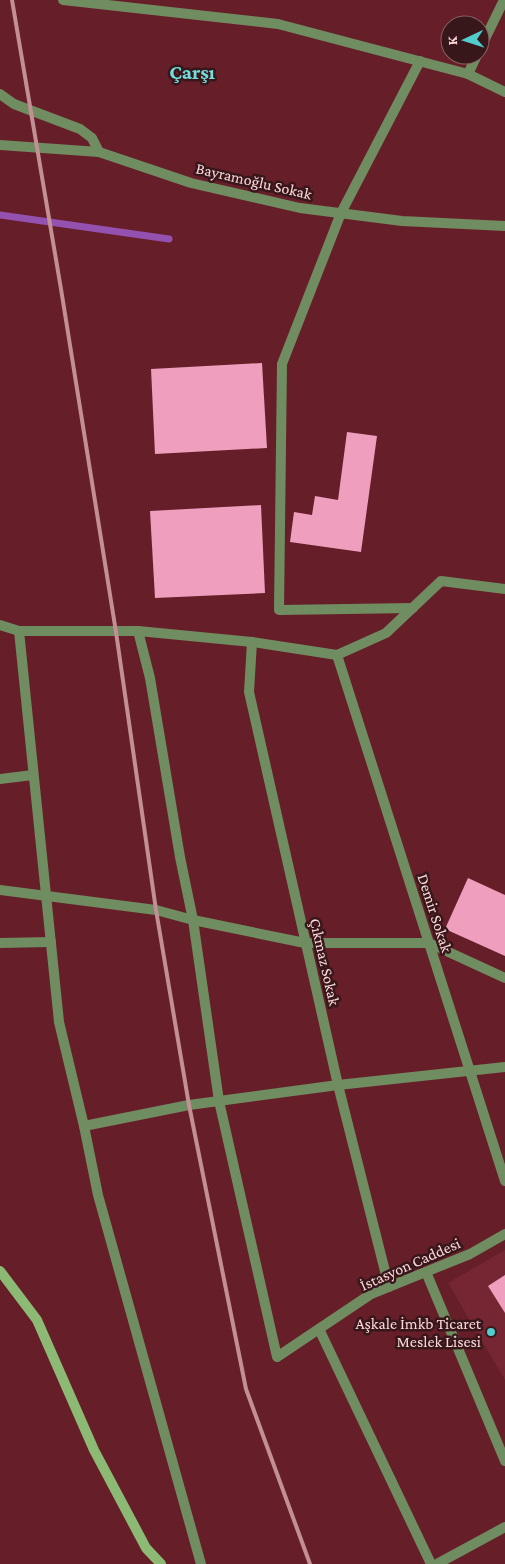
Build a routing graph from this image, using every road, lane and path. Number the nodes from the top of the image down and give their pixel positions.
1 (63, 0) edge
2 (504, 0) edge
3 (490, 29) edge
4 (420, 61) junction
5 (472, 65) edge
6 (468, 74) junction
7 (505, 92) edge
8 (0, 94) edge
9 (0, 145) edge
10 (99, 152) junction
11 (341, 214) junction
12 (505, 226) edge
13 (505, 589) edge
14 (413, 608) junction
15 (0, 626) edge
16 (19, 631) junction
17 (138, 631) junction
18 (252, 642) junction
19 (337, 655) junction
20 (33, 775) junction
21 (0, 779) edge
22 (0, 890) edge
23 (47, 895) junction
24 (193, 920) junction
25 (51, 942) junction
26 (0, 943) edge
27 (305, 943) junction
28 (429, 943) junction
29 (505, 978) edge
30 (505, 1068) edge
31 (470, 1071) junction
32 (338, 1086) junction
33 (219, 1101) junction
34 (84, 1126) junction
35 (505, 1181) edge
36 (505, 1234) edge
37 (0, 1271) edge
38 (426, 1272) junction
39 (389, 1287) junction
40 (318, 1330) junction
41 (505, 1462) edge
42 (505, 1527) edge
43 (161, 1564) edge
44 (201, 1564) edge
45 (430, 1564) edge
46 (437, 1564) edge

1 - 4 street
2 - 3 street
4 - 6 street
4 - 11 street
5 - 6 street
6 - 7 street
8 - 10 street
9 - 10 street, Bayramoğlu Sokak
10 - 11 street, Bayramoğlu Sokak
11 - 12 street, Bayramoğlu Sokak
11 - 14 street
13 - 14 street
14 - 19 street
15 - 16 street
16 - 17 street
16 - 20 street
17 - 18 street
17 - 24 street
18 - 19 street
18 - 27 street, Çıkmaz Sokak
19 - 28 street, Demir Sokak
20 - 21 street
20 - 23 street
22 - 23 street
23 - 24 street
23 - 25 street
24 - 27 street
24 - 33 street
25 - 26 street
25 - 34 street
27 - 28 street
27 - 32 street, Çıkmaz Sokak
28 - 29 street
28 - 31 street, Demir Sokak
30 - 31 street
31 - 32 street
31 - 35 street, Demir Sokak
32 - 33 street
32 - 39 street, Çıkmaz Sokak
33 - 34 street
33 - 40 street, İstasyon Caddesi
34 - 44 street
36 - 38 street, İstasyon Caddesi
37 - 43 street
38 - 39 street, İstasyon Caddesi
38 - 41 street
39 - 40 street, İstasyon Caddesi
40 - 45 street
42 - 46 street

